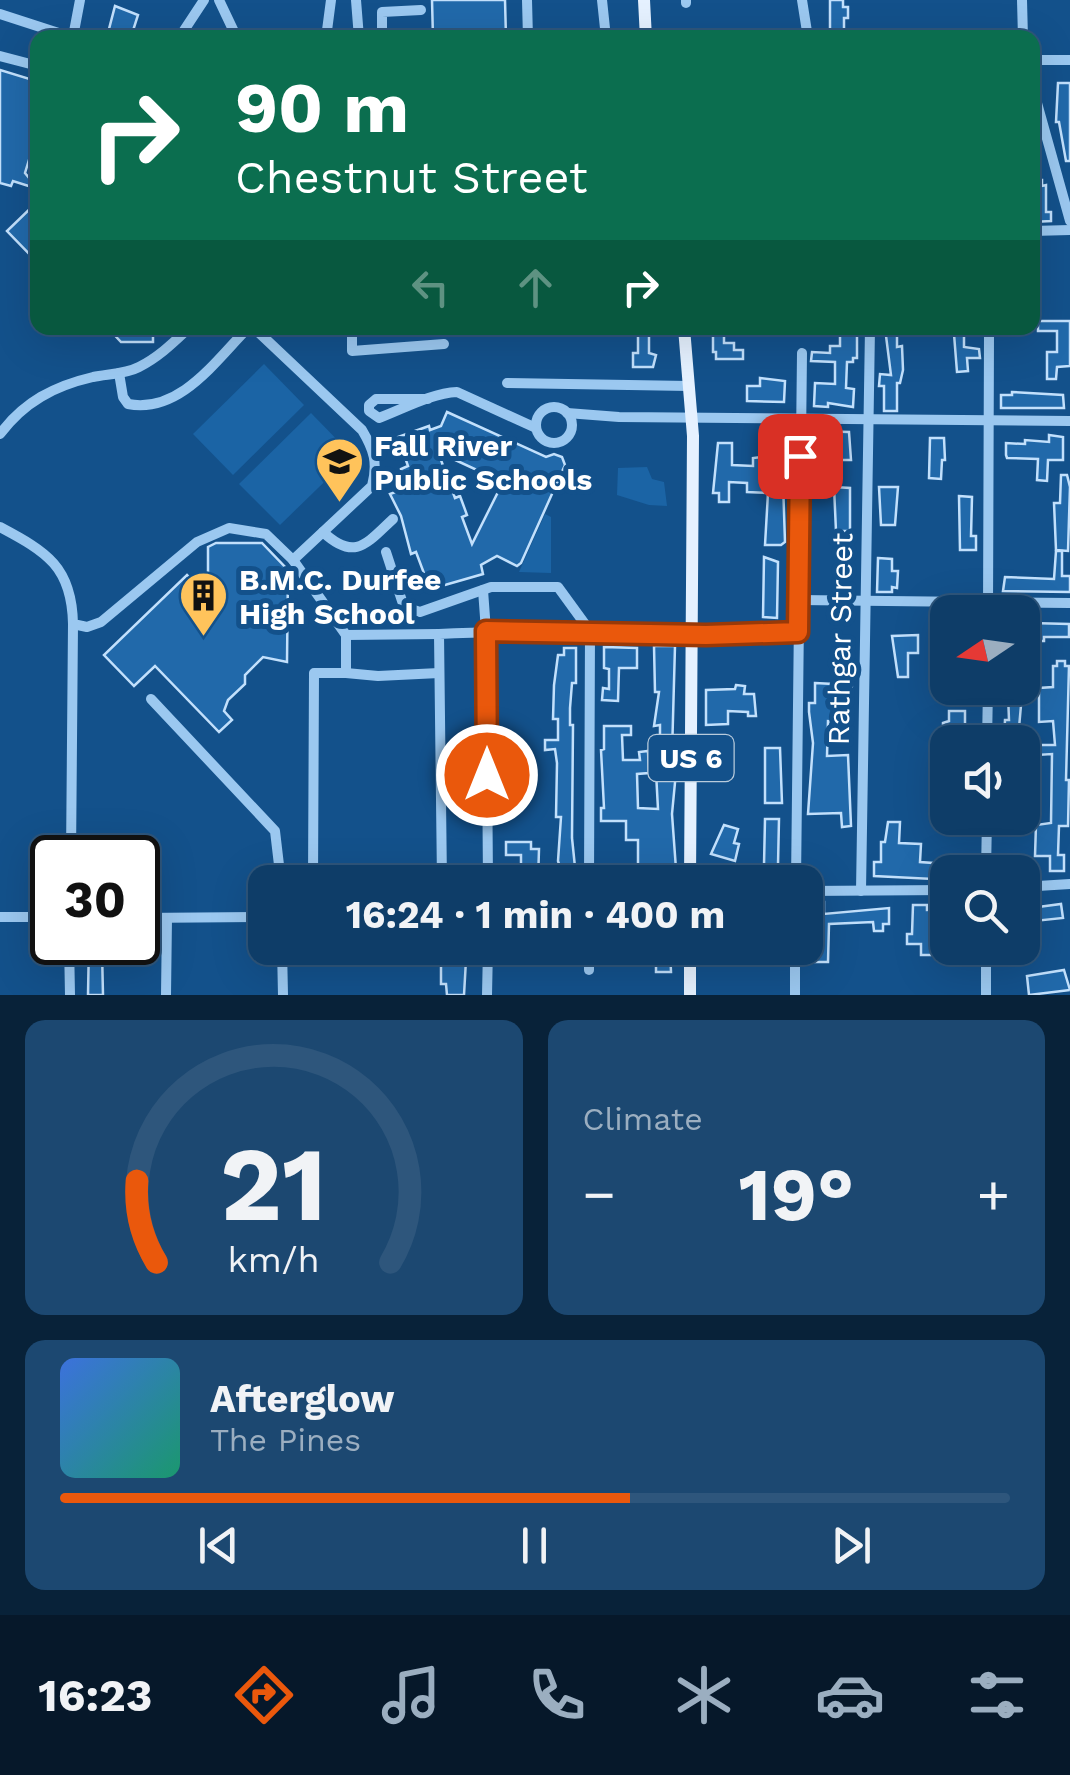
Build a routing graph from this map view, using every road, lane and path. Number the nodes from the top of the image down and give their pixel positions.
1 (80, 0) edge
2 (204, 0) edge
3 (218, 0) edge
4 (331, 0) edge
5 (356, 0) edge
6 (527, 0) edge
7 (602, 0) edge
8 (644, 0) edge
9 (802, 0) edge
10 (1022, 0) edge
11 (421, 10) dead end
12 (0, 14) edge
13 (51, 30) edge
14 (74, 30) edge
15 (184, 30) edge
16 (233, 30) edge
17 (327, 30) edge
18 (358, 30) edge
19 (382, 30) edge
20 (528, 30) edge
21 (605, 30) edge
22 (646, 30) edge
23 (807, 30) edge
24 (1023, 30) edge
25 (0, 56) edge
26 (1040, 60) edge
27 (1070, 60) edge
28 (30, 64) edge
29 (1040, 116) edge
30 (1070, 161) edge
31 (1053, 162) junction
32 (1070, 221) edge
33 (1070, 230) edge
34 (1040, 232) edge
35 (182, 335) edge
36 (244, 335) edge
37 (259, 335) edge
38 (352, 335) edge
39 (685, 335) edge
40 (870, 335) edge
41 (989, 335) dead end
42 (444, 344) dead end
43 (802, 353) dead end
44 (118, 372) junction
45 (508, 383) dead end
46 (689, 386) junction
47 (428, 400) junction
48 (567, 413) junction
49 (691, 418) junction
50 (801, 420) junction
51 (868, 420) junction
52 (990, 422) junction
53 (1070, 422) edge
54 (536, 428) junction
55 (0, 434) edge
56 (393, 519) dead end
57 (0, 528) edge
58 (323, 532) junction
59 (386, 552) dead end
60 (293, 560) junction
61 (482, 590) junction
62 (988, 595) edge
63 (866, 599) junction
64 (799, 600) junction
65 (930, 604) edge
66 (1070, 604) edge
67 (1040, 605) edge
68 (73, 624) junction
69 (486, 631) junction
70 (590, 632) junction
71 (798, 632) junction
72 (439, 634) junction
73 (691, 634) junction
74 (346, 635) junction
75 (346, 673) junction
76 (440, 674) junction
77 (151, 699) dead end
78 (71, 835) edge
79 (280, 865) edge
80 (313, 865) edge
81 (442, 865) edge
82 (488, 865) edge
83 (588, 865) edge
84 (690, 865) edge
85 (796, 865) edge
86 (1070, 884) edge
87 (1040, 886) edge
88 (930, 890) edge
89 (823, 891) edge
90 (861, 891) junction
91 (0, 917) edge
92 (30, 917) edge
93 (248, 917) edge
94 (160, 918) edge
95 (168, 918) junction
96 (69, 965) edge
97 (282, 965) edge
98 (488, 965) edge
99 (589, 965) edge
100 (690, 965) edge
101 (795, 965) edge
102 (986, 965) edge
103 (589, 970) dead end
104 (70, 995) edge
105 (166, 995) edge
106 (283, 995) edge
107 (488, 995) edge
108 (690, 995) edge
109 (795, 995) edge
110 (986, 995) edge

1 - 14 street
2 - 15 street
3 - 16 street
4 - 17 street
5 - 18 street
6 - 20 street
7 - 21 street
8 - 22 main road
9 - 23 street
10 - 24 street
11 - 19 street
12 - 13 street
25 - 28 street
26 - 27 street
29 - 31 street
30 - 31 street
31 - 32 street
33 - 34 street
35 - 44 street
36 - 44 street
37 - 58 street
38 - 42 street
39 - 46 main road, US 6
40 - 51 street, Rathgar Street
41 - 52 street
43 - 50 street
44 - 55 street
45 - 46 street
46 - 49 main road, US 6
47 - 47 street
47 - 54 street
48 - 49 street
48 - 54 street
48 - 54 street
49 - 50 street
49 - 73 main road, US 6
50 - 51 street
50 - 64 street
51 - 52 street
51 - 63 street, Rathgar Street
52 - 53 street
52 - 62 street
56 - 58 street
57 - 68 street
58 - 60 street
59 - 61 street
60 - 68 street
60 - 74 street
61 - 69 street
61 - 70 street
63 - 64 street
63 - 65 street
63 - 90 street, Rathgar Street
64 - 71 street
66 - 67 street
68 - 78 street
69 - 70 street
69 - 72 street
69 - 82 street
70 - 73 street
70 - 83 street
71 - 73 street
71 - 85 street
72 - 74 street
72 - 76 street
73 - 84 main road, US 6
74 - 75 street
75 - 76 street
75 - 80 street
76 - 81 street
77 - 79 street
86 - 87 street
88 - 90 street
89 - 90 street
91 - 92 street
93 - 95 street
94 - 95 street
95 - 105 street
96 - 104 street
97 - 106 street
98 - 107 street
99 - 103 street
100 - 108 main road
101 - 109 street
102 - 110 street

